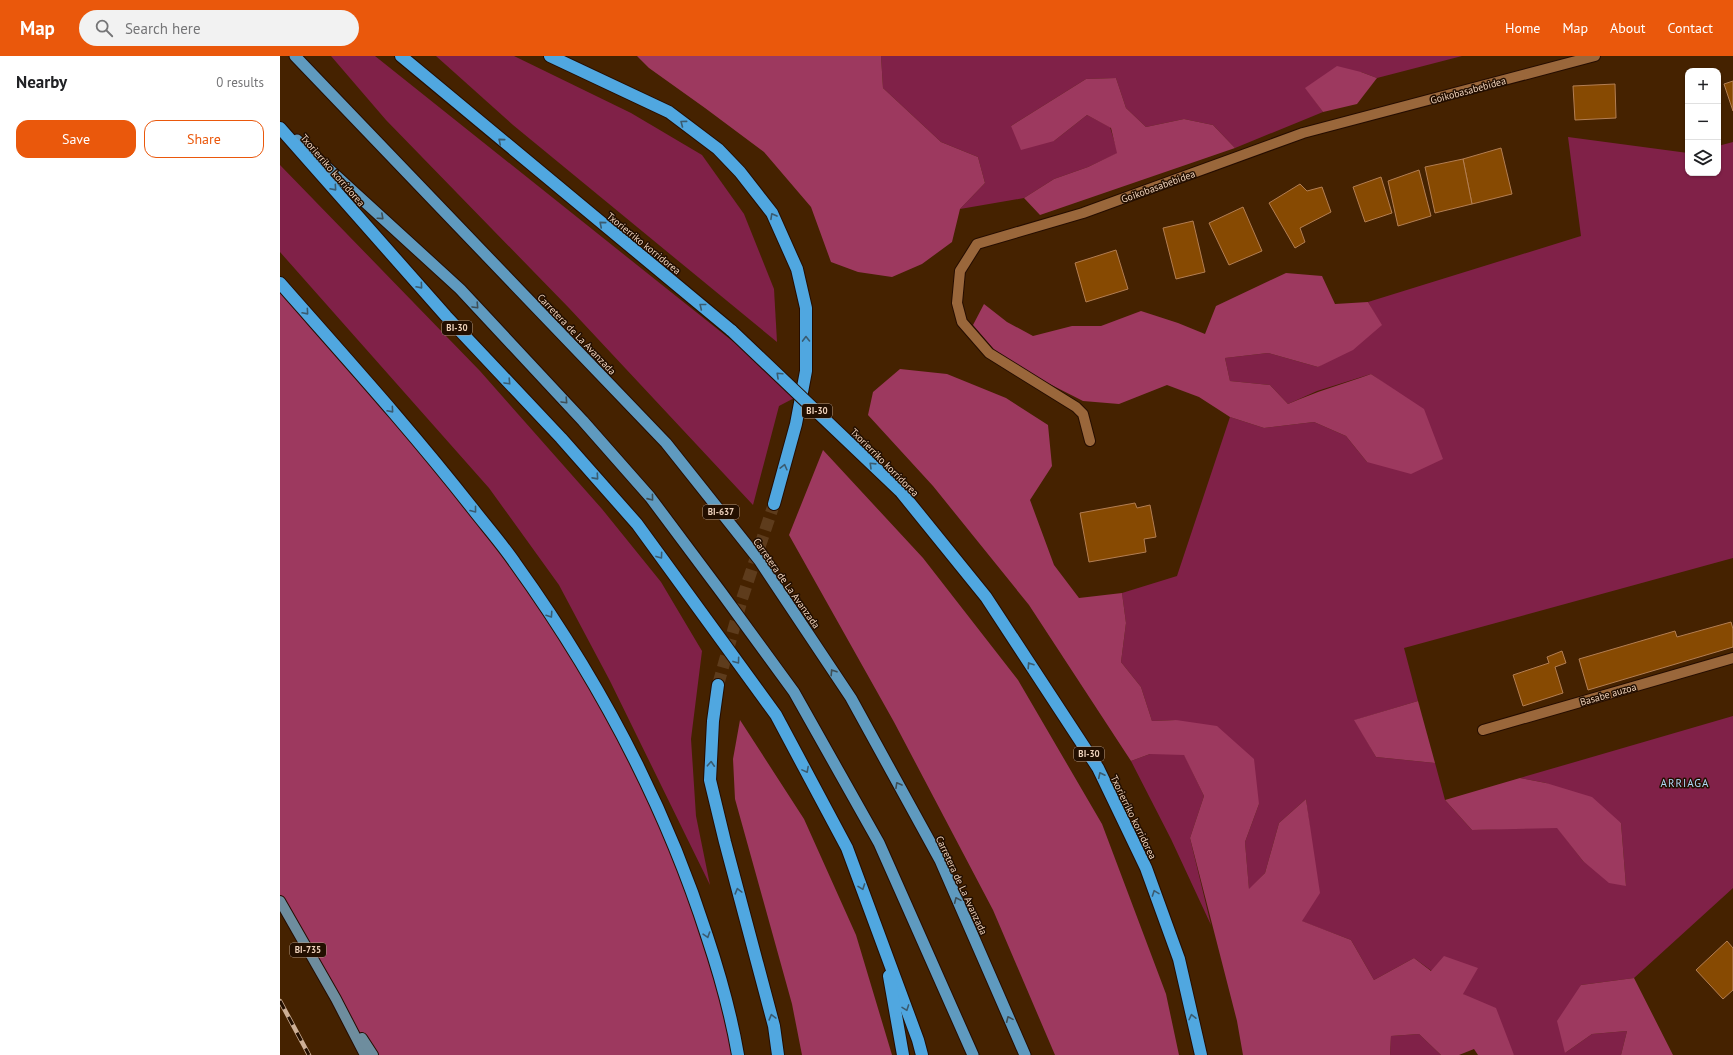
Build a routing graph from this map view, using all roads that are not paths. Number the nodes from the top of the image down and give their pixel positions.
1 (295, 56) edge
2 (401, 56) edge
3 (550, 56) edge
4 (1595, 56) edge
5 (280, 126) edge
6 (280, 282) edge
7 (1090, 441) dead end
8 (774, 504) tunnel mouth
9 (1733, 658) edge
10 (718, 685) tunnel mouth
11 (1483, 730) dead end
12 (280, 901) edge
13 (883, 945) junction
14 (336, 999) junction
15 (365, 1055) edge
16 (373, 1055) edge
17 (738, 1055) edge
18 (778, 1055) edge
19 (903, 1055) edge
20 (922, 1055) edge
21 (973, 1055) edge
22 (1025, 1055) edge
23 (1201, 1055) edge

22 -> 1 highway, Carretera de La Avanzada / BI-637
23 -> 2 highway, Txorierriko korridorea / BI-30, bridge
8 -> 3 highway
4 - 7 street, Goikobasabebidea
5 -> 13 highway, Txorierriko korridorea / BI-30
5 -> 21 highway
6 -> 17 highway
9 - 11 street, Basabe auzoa
18 -> 10 highway
12 - 14 main road, BI-735
13 - 19 highway
13 -> 20 highway, Txorierriko korridorea / BI-30
14 - 15 main road, BI-735
14 - 16 main road, BI-735

